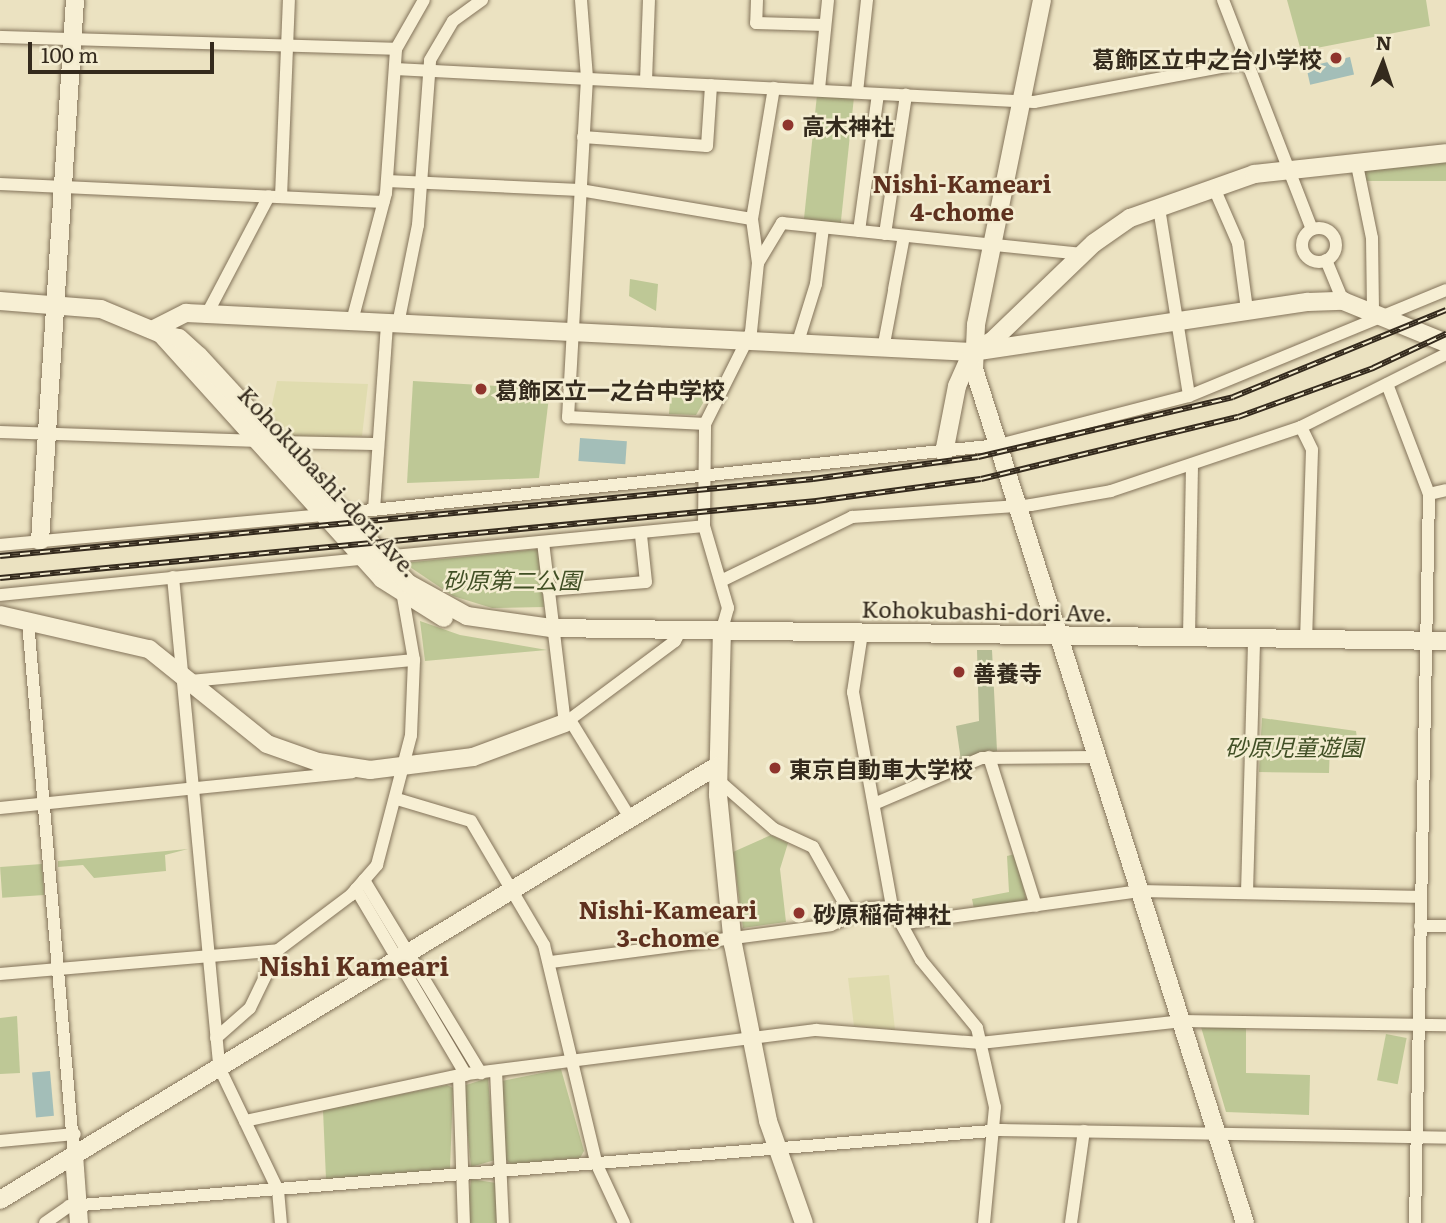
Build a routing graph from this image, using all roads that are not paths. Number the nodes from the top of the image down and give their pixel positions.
1 (75, 0) edge
2 (289, 0) edge
3 (424, 0) edge
4 (482, 0) edge
5 (581, 0) edge
6 (649, 0) edge
7 (757, 0) edge
8 (828, 0) edge
9 (867, 0) edge
10 (1042, 0) edge
11 (1223, 0) edge
12 (825, 25) junction
13 (0, 37) edge
14 (73, 37) junction
15 (288, 43) junction
16 (396, 49) junction
17 (1247, 62) junction
18 (395, 69) junction
19 (428, 70) junction
20 (587, 78) junction
21 (646, 81) junction
22 (711, 85) junction
23 (774, 88) junction
24 (820, 89) junction
25 (857, 92) junction
26 (878, 94) junction
27 (906, 95) junction
28 (1021, 102) junction
29 (583, 137) junction
30 (1446, 153) edge
31 (1357, 165) junction
32 (1291, 171) junction
33 (387, 181) junction
34 (421, 182) junction
35 (0, 184) edge
36 (63, 186) junction
37 (1214, 188) junction
38 (580, 190) junction
39 (275, 197) junction
40 (384, 202) junction
41 (1159, 208) junction
42 (752, 219) junction
43 (823, 228) junction
44 (1312, 229) junction
45 (859, 231) junction
46 (885, 234) junction
47 (904, 236) junction
48 (993, 245) junction
49 (1082, 254) junction
50 (1326, 260) junction
51 (758, 263) junction
52 (1446, 290) edge
53 (0, 301) edge
54 (1343, 301) junction
55 (55, 304) junction
56 (1247, 310) junction
57 (1373, 310) junction
58 (207, 314) junction
59 (1391, 318) junction
60 (352, 321) junction
61 (1176, 321) junction
62 (392, 323) junction
63 (158, 332) junction
64 (573, 333) junction
65 (746, 342) junction
66 (1446, 343) edge
67 (797, 345) junction
68 (883, 349) junction
69 (972, 352) junction
70 (1446, 354) edge
71 (1387, 384) junction
72 (1189, 397) junction
73 (705, 424) junction
74 (1301, 427) junction
75 (0, 432) edge
76 (47, 434) junction
77 (259, 441) junction
78 (279, 442) junction
79 (374, 444) junction
80 (999, 445) junction
81 (944, 453) junction
82 (1192, 465) junction
83 (703, 478) junction
84 (1446, 490) edge
85 (1429, 494) junction
86 (1017, 504) junction
87 (374, 510) junction
88 (343, 513) junction
89 (323, 515) junction
90 (704, 526) junction
91 (641, 535) junction
92 (40, 541) junction
93 (543, 542) junction
94 (0, 545) edge
95 (383, 557) junction
96 (363, 559) junction
97 (173, 577) junction
98 (723, 580) junction
99 (548, 590) junction
100 (0, 595) edge
101 (403, 597) junction
102 (0, 615) edge
103 (28, 622) junction
104 (527, 627) junction
105 (551, 628) junction
106 (681, 629) junction
107 (722, 629) junction
108 (862, 633) junction
109 (1059, 636) junction
110 (1189, 637) junction
111 (1254, 638) junction
112 (1306, 639) junction
113 (1426, 640) junction
114 (1446, 641) edge
115 (414, 660) junction
116 (185, 676) junction
117 (567, 721) junction
118 (989, 757) junction
119 (1097, 757) junction
120 (405, 766) junction
121 (370, 770) junction
122 (718, 773) junction
123 (191, 790) junction
124 (397, 799) junction
125 (44, 803) junction
126 (874, 804) junction
127 (0, 808) edge
128 (630, 818) junction
129 (360, 885) junction
130 (512, 891) junction
131 (1140, 891) junction
132 (1247, 893) junction
133 (1420, 897) junction
134 (1036, 905) junction
135 (892, 907) junction
136 (852, 911) junction
137 (906, 923) junction
138 (1420, 926) junction
139 (1446, 926) edge
140 (733, 937) junction
141 (278, 950) junction
142 (404, 956) junction
143 (207, 957) junction
144 (551, 962) junction
145 (59, 968) junction
146 (0, 974) edge
147 (1181, 1021) junction
148 (1420, 1024) junction
149 (1446, 1025) edge
150 (216, 1038) junction
151 (752, 1038) junction
152 (980, 1042) junction
153 (572, 1061) junction
154 (219, 1068) junction
155 (496, 1071) junction
156 (481, 1073) junction
157 (463, 1075) junction
158 (245, 1121) junction
159 (996, 1131) junction
160 (1084, 1131) junction
161 (75, 1134) junction
162 (1217, 1134) junction
163 (1417, 1137) junction
164 (1446, 1138) edge
165 (0, 1141) edge
166 (775, 1148) junction
167 (74, 1155) junction
168 (597, 1165) junction
169 (501, 1172) junction
170 (463, 1176) junction
171 (278, 1190) junction
172 (0, 1200) edge
173 (78, 1214) edge
174 (45, 1223) edge
175 (281, 1223) edge
176 (464, 1223) edge
177 (503, 1223) edge
178 (624, 1223) edge
179 (804, 1223) edge
180 (984, 1223) edge
181 (1071, 1223) edge
182 (1245, 1223) edge
183 (1415, 1223) edge

1 - 14 street
2 - 15 street
3 - 16 street
4 - 19 street
5 - 20 street
6 - 21 street
7 - 12 street
8 - 12 street
9 - 25 street
10 - 28 street
11 - 17 street
12 - 24 street
13 - 14 street
14 - 15 street
14 - 36 street
15 - 16 street
15 - 39 street
16 - 18 street
17 - 28 street
17 - 32 street
18 - 19 street
18 - 33 street
19 - 20 street
19 - 34 street
20 - 21 street
20 - 29 street
21 - 22 street
22 - 23 street
22 - 29 street
23 - 24 street
23 - 42 street
24 - 25 street
25 - 26 street
26 - 27 street
26 - 45 street
27 - 28 street
27 - 46 street
28 - 48 street
29 - 38 street
30 - 31 street
31 - 32 street
31 - 57 street
32 - 37 street
32 - 44 street
33 - 34 street
33 - 40 street
34 - 38 street
34 - 62 street
35 - 36 street
36 - 39 street
36 - 55 street
37 - 41 street
37 - 56 street
38 - 42 street
38 - 64 street
39 - 40 street
39 - 58 street
40 - 60 street
41 - 49 street
41 - 61 street
42 - 51 street
43 - 45 street
43 - 51 street
43 - 67 street
44 - 50 street
44 - 50 street
45 - 46 street
46 - 47 street
47 - 48 street
47 - 68 street
48 - 49 street
48 - 69 street
49 - 69 street
50 - 54 street
51 - 65 street
52 - 59 street
53 - 55 street, Kohokubashi-dori Ave.
54 - 56 street
54 - 57 street
55 - 63 street, Kohokubashi-dori Ave.
55 - 76 street
56 - 61 street
57 - 59 street
58 - 60 street
58 - 63 street
59 - 66 street
59 - 72 street
60 - 62 street
61 - 69 street
61 - 72 street
62 - 64 street
62 - 79 street
63 - 77 street, Kohokubashi-dori Ave.
63 - 78 street, Kohokubashi-dori Ave.
64 - 65 street
64 - 73 street
65 - 67 street
65 - 73 street
67 - 68 street
68 - 69 street
69 - 80 street
69 - 81 street
70 - 71 street
71 - 74 street
71 - 85 street
72 - 80 street
73 - 83 street
74 - 82 street
74 - 112 street
75 - 76 street
76 - 77 street
76 - 92 street
77 - 89 street, Kohokubashi-dori Ave.
78 - 79 street
78 - 88 street, Kohokubashi-dori Ave.
79 - 87 street
80 - 81 street
80 - 86 street
81 - 83 street
82 - 86 street
82 - 110 street
83 - 87 street
83 - 90 street
84 - 85 street
85 - 113 street
86 - 98 street
86 - 109 street
87 - 88 street
88 - 95 street, Kohokubashi-dori Ave.
89 - 92 street
89 - 96 street, Kohokubashi-dori Ave.
90 - 91 street
90 - 98 street
91 - 93 street
91 - 99 street
92 - 94 street
93 - 95 street
93 - 99 street
95 - 104 street, Kohokubashi-dori Ave.
96 - 97 street
96 - 101 street, Kohokubashi-dori Ave.
97 - 100 street
97 - 116 street
98 - 107 street
99 - 105 street
101 - 104 street, Kohokubashi-dori Ave.
101 - 115 street
102 - 103 street
103 - 116 street
103 - 125 street
104 - 105 street, Kohokubashi-dori Ave.
105 - 106 street, Kohokubashi-dori Ave.
105 - 117 street
106 - 107 street, Kohokubashi-dori Ave.
106 - 117 street
107 - 108 street, Kohokubashi-dori Ave.
107 - 122 street
108 - 109 street, Kohokubashi-dori Ave.
108 - 126 street
109 - 110 street, Kohokubashi-dori Ave.
109 - 119 street
110 - 111 street, Kohokubashi-dori Ave.
111 - 112 street, Kohokubashi-dori Ave.
111 - 132 street
112 - 113 street, Kohokubashi-dori Ave.
113 - 114 street, Kohokubashi-dori Ave.
113 - 133 street
115 - 116 street
115 - 120 street
116 - 121 street
116 - 123 street
117 - 120 street
117 - 128 street
118 - 119 street
118 - 126 street
118 - 134 street
119 - 131 street
120 - 121 street
120 - 124 street
121 - 123 street
122 - 128 street
122 - 136 street
122 - 140 street
123 - 125 street
123 - 143 street
124 - 129 street
124 - 130 street
125 - 127 street
125 - 145 street
126 - 135 street
128 - 130 street
129 - 141 street
129 - 142 street
130 - 142 street
130 - 144 street
131 - 132 street
131 - 134 street
131 - 147 street
132 - 133 street
133 - 138 street
134 - 137 street
135 - 136 street
135 - 137 street
136 - 140 street
137 - 152 street
138 - 139 street
138 - 148 street
140 - 144 street
140 - 151 street
141 - 143 street
141 - 150 street
142 - 154 street
142 - 156 street
142 - 157 street
143 - 145 street
143 - 150 street
144 - 153 street
145 - 146 street
145 - 161 street
147 - 148 street
147 - 152 street
147 - 162 street
148 - 149 street
148 - 163 street
150 - 154 street
151 - 152 street
151 - 153 street
151 - 166 street
152 - 159 street
153 - 155 street
153 - 168 street
154 - 158 street
154 - 167 street
155 - 156 street
155 - 169 street
156 - 157 street
157 - 158 street
157 - 170 street
158 - 171 street
159 - 160 street
159 - 166 street
159 - 180 street
160 - 162 street
160 - 181 street
161 - 165 street
161 - 167 street
162 - 163 street
162 - 182 street
163 - 164 street
163 - 183 street
166 - 168 street
166 - 179 street
167 - 172 street
167 - 173 street
168 - 169 street
168 - 178 street
169 - 170 street
169 - 177 street
170 - 171 street
170 - 176 street
171 - 173 street
171 - 175 street
173 - 174 street

